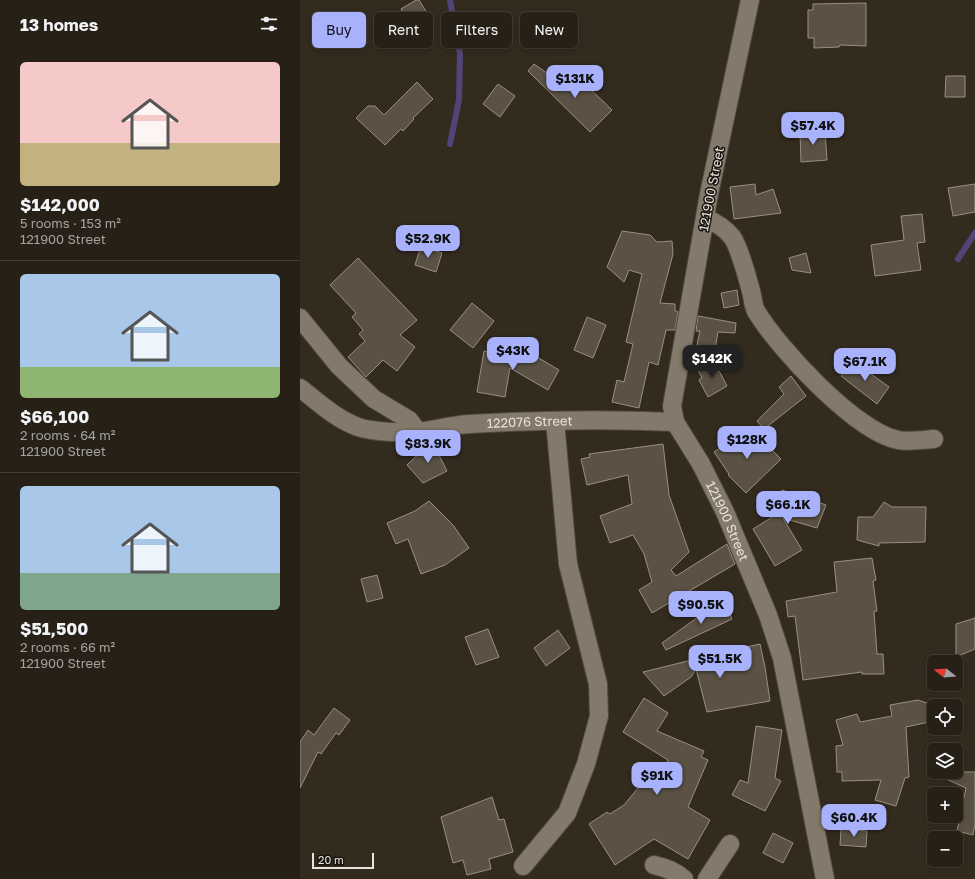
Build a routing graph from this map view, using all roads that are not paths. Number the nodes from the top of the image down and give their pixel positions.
1 (750, 0) edge
2 (705, 218) junction
3 (300, 318) edge
4 (300, 388) edge
5 (556, 421) junction
6 (675, 422) junction
7 (418, 432) junction
8 (934, 439) dead end
9 (730, 844) dead end
10 (654, 865) dead end
11 (523, 866) dead end
12 (684, 879) edge
13 (707, 879) edge
14 (825, 879) edge

1 - 2 street, 121900 Street
2 - 6 street, 121900 Street
2 - 8 street
3 - 7 street
4 - 7 street, 122076 Street
5 - 6 street, 122076 Street
5 - 7 street, 122076 Street
5 - 11 street
6 - 14 street, 121900 Street
9 - 13 street
10 - 12 street

